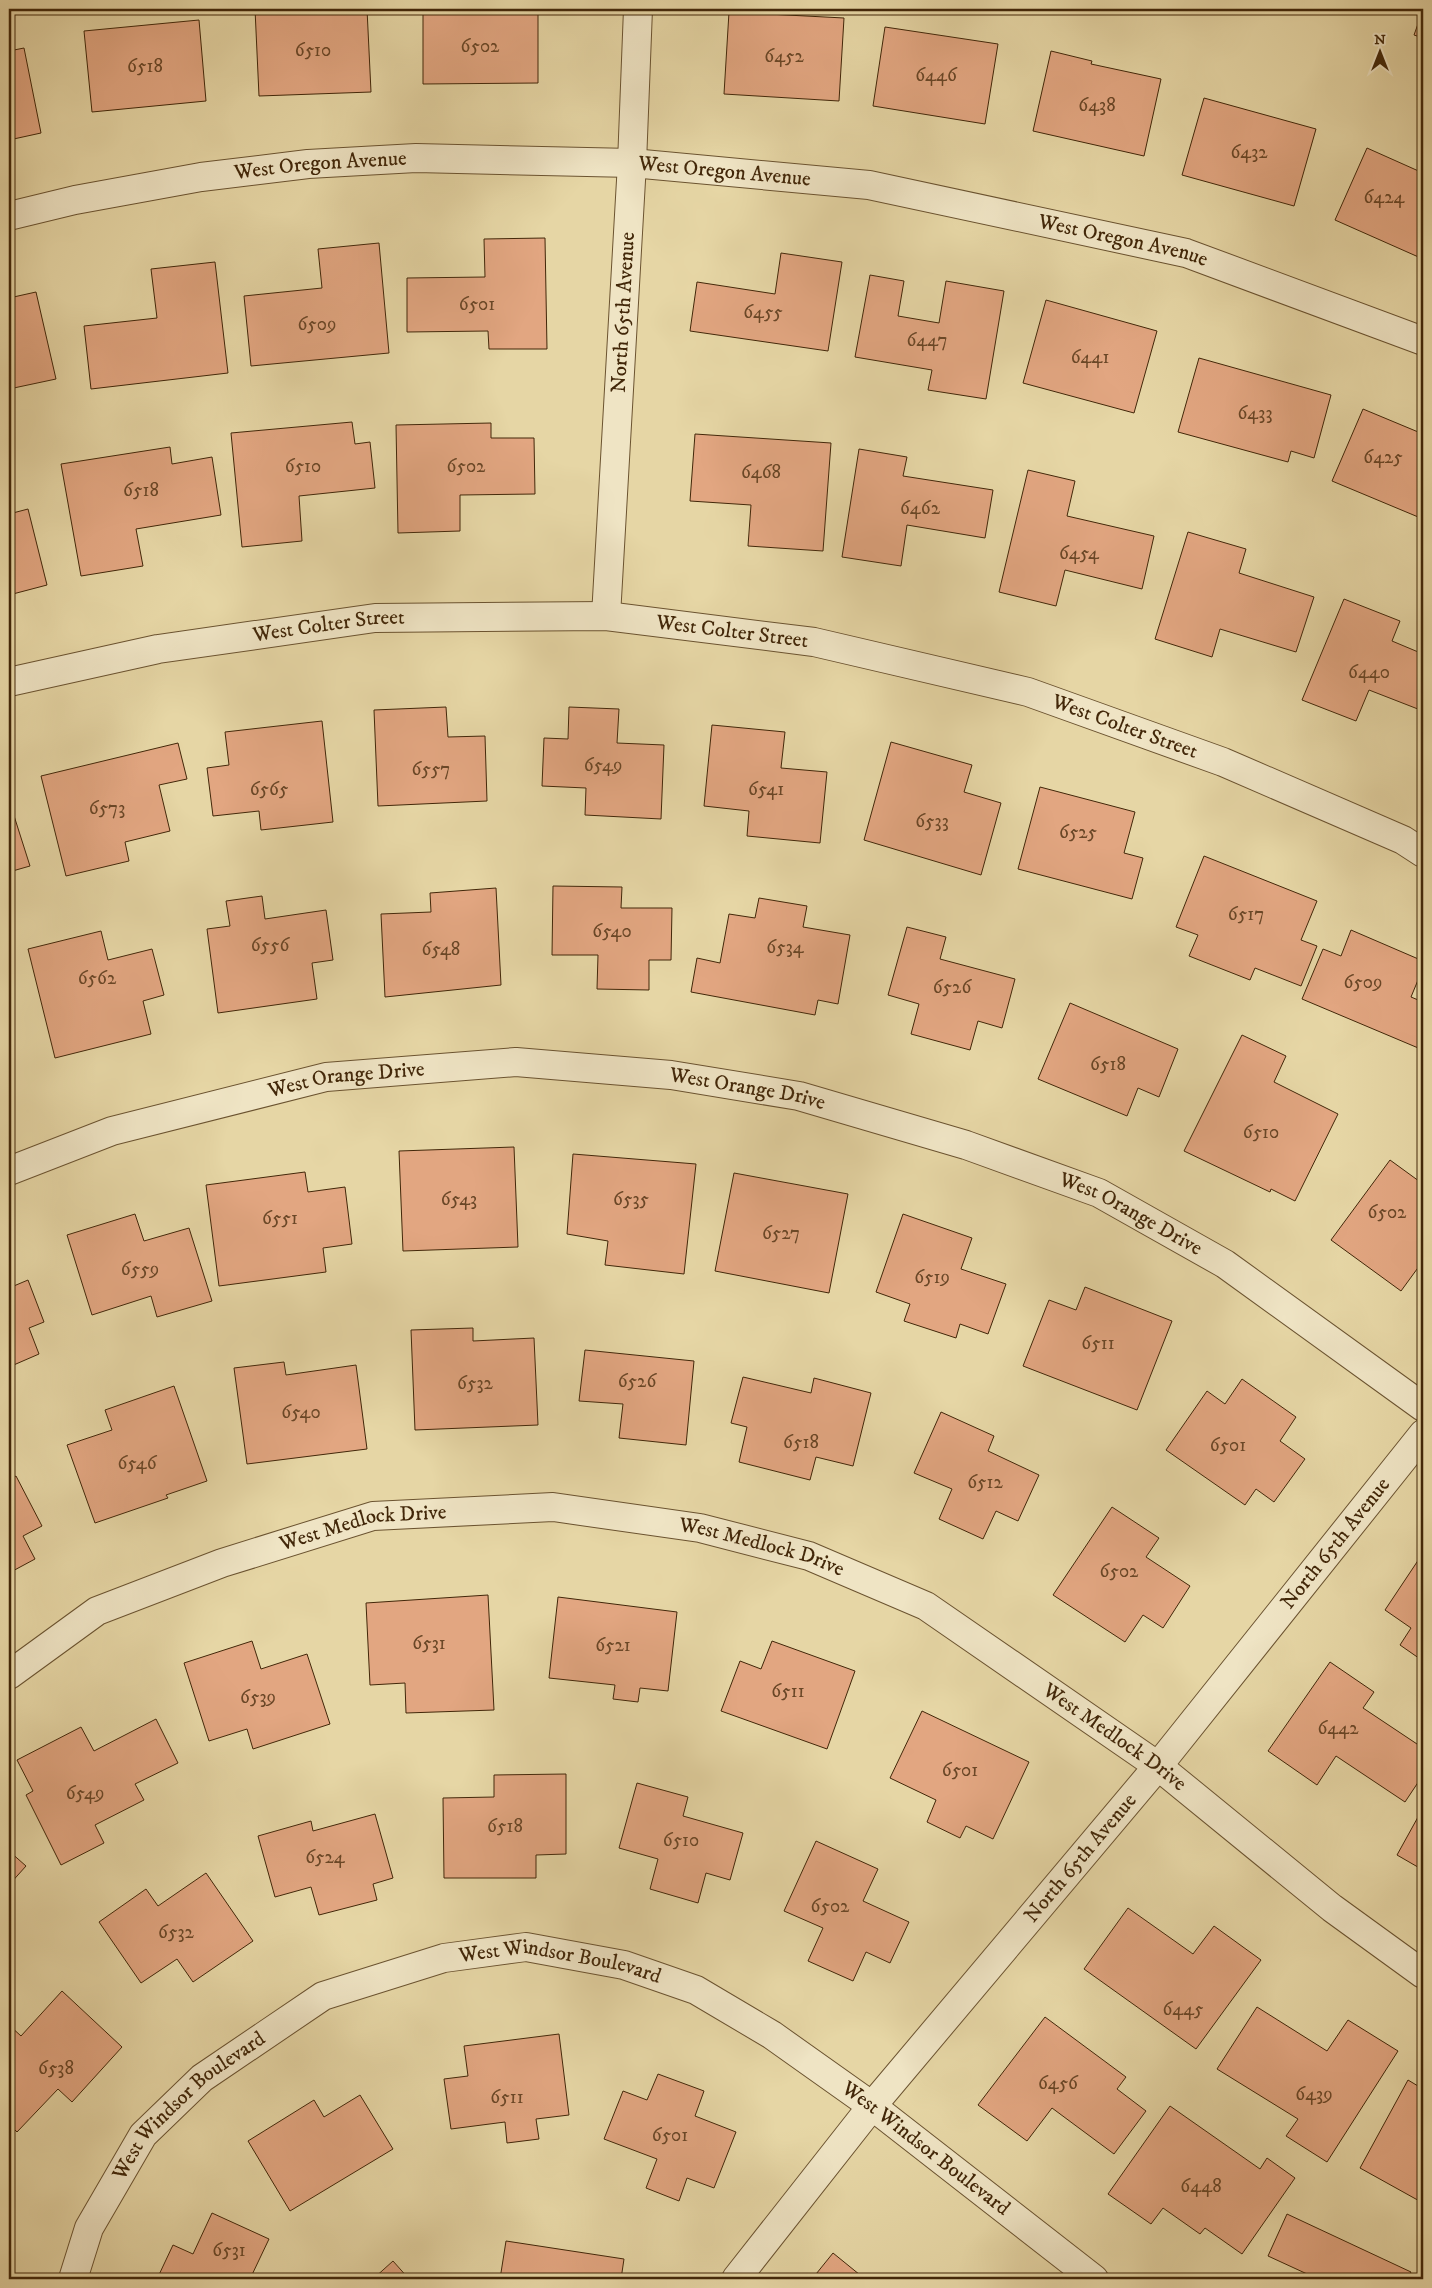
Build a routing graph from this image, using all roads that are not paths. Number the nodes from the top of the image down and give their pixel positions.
1 (638, 9) edge
2 (632, 163) junction
3 (9, 216) edge
4 (1423, 341) edge
5 (606, 616) junction
6 (9, 682) edge
7 (1423, 853) edge
8 (9, 1171) edge
9 (1423, 1407) edge
10 (1423, 1434) edge
11 (9, 1675) edge
12 (1158, 1766) junction
13 (1423, 1974) edge
14 (872, 2106) junction
15 (73, 2279) edge
16 (736, 2279) edge
17 (1094, 2279) edge

1 - 2 street, North 65th Avenue
2 - 3 street, West Oregon Avenue
2 - 4 street, West Oregon Avenue
2 - 5 street, North 65th Avenue
5 - 6 street, West Colter Street
5 - 7 street, West Colter Street
8 - 9 street, West Orange Drive
10 - 12 street, North 65th Avenue
11 - 12 street, West Medlock Drive
12 - 13 street, West Medlock Drive
12 - 14 street, North 65th Avenue
14 - 15 street, West Windsor Boulevard
14 - 16 street, North 65th Avenue
14 - 17 street, West Windsor Boulevard

